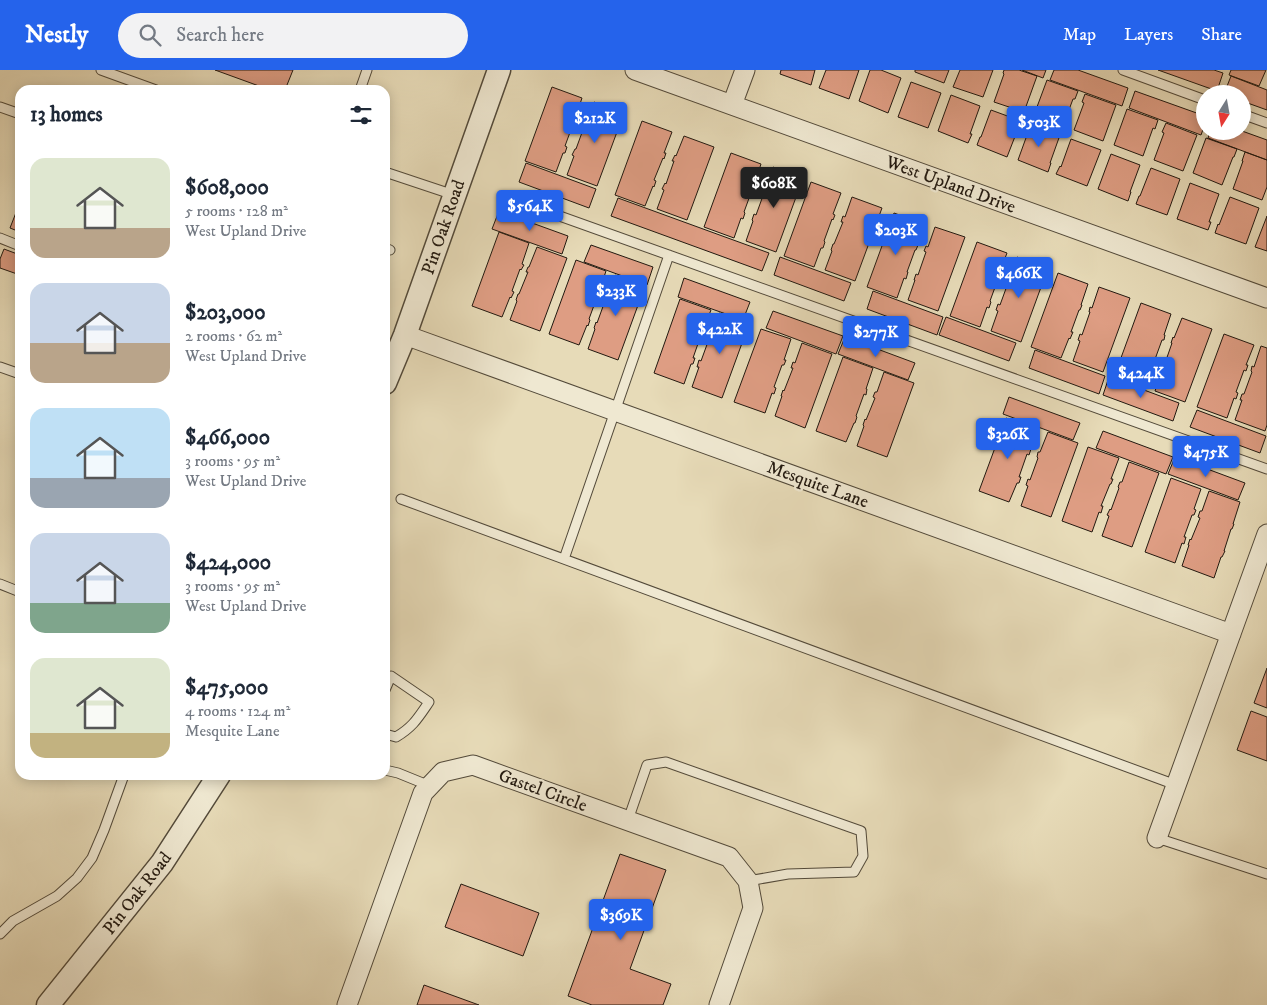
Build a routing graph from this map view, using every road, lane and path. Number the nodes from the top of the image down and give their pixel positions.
1 (101, 70) edge
2 (368, 70) edge
3 (499, 70) edge
4 (635, 70) edge
5 (745, 70) edge
6 (1123, 70) edge
7 (142, 85) edge
8 (362, 85) edge
9 (1196, 97) edge
10 (732, 105) junction
11 (0, 107) edge
12 (15, 112) edge
13 (1251, 117) edge
14 (1267, 123) edge
15 (390, 174) edge
16 (454, 195) junction
17 (512, 199) dead end
18 (0, 238) edge
19 (15, 244) edge
20 (669, 255) junction
21 (1267, 298) edge
22 (405, 335) junction
23 (0, 367) edge
24 (390, 371) edge
25 (15, 372) edge
26 (615, 411) junction
27 (1267, 469) edge
28 (402, 499) dead end
29 (1267, 534) edge
30 (564, 559) junction
31 (0, 584) edge
32 (15, 590) edge
33 (1231, 634) junction
34 (390, 678) edge
35 (390, 735) edge
36 (390, 771) edge
37 (122, 780) edge
38 (216, 780) edge
39 (1176, 784) junction
40 (430, 786) junction
41 (628, 820) junction
42 (1157, 838) joint
43 (1267, 874) edge
44 (748, 881) junction
45 (0, 934) edge
46 (48, 1005) edge
47 (347, 1005) edge
48 (718, 1005) edge

1 - 7 lane
2 - 8 lane
3 - 16 street, Pin Oak Road
4 - 10 street, West Upland Drive
5 - 10 street
6 - 9 lane
10 - 21 street, West Upland Drive
11 - 12 lane
13 - 14 lane
15 - 16 lane
16 - 22 street, Pin Oak Road
17 - 20 lane
18 - 19 lane
20 - 26 lane
20 - 27 lane
22 - 24 street, Pin Oak Road
22 - 26 street, Mesquite Lane
23 - 25 lane
26 - 30 lane
26 - 33 street, Mesquite Lane
28 - 30 lane
29 - 33 street
30 - 39 lane
31 - 32 lane
33 - 39 street
34 - 35 lane
36 - 40 lane
37 - 45 lane
38 - 46 street, Pin Oak Road
39 - 42 street
40 - 41 street, Gastel Circle
40 - 47 street, Gastel Circle
41 - 44 street, Gastel Circle
41 - 44 lane
42 - 43 lane
44 - 48 street, Gastel Circle

